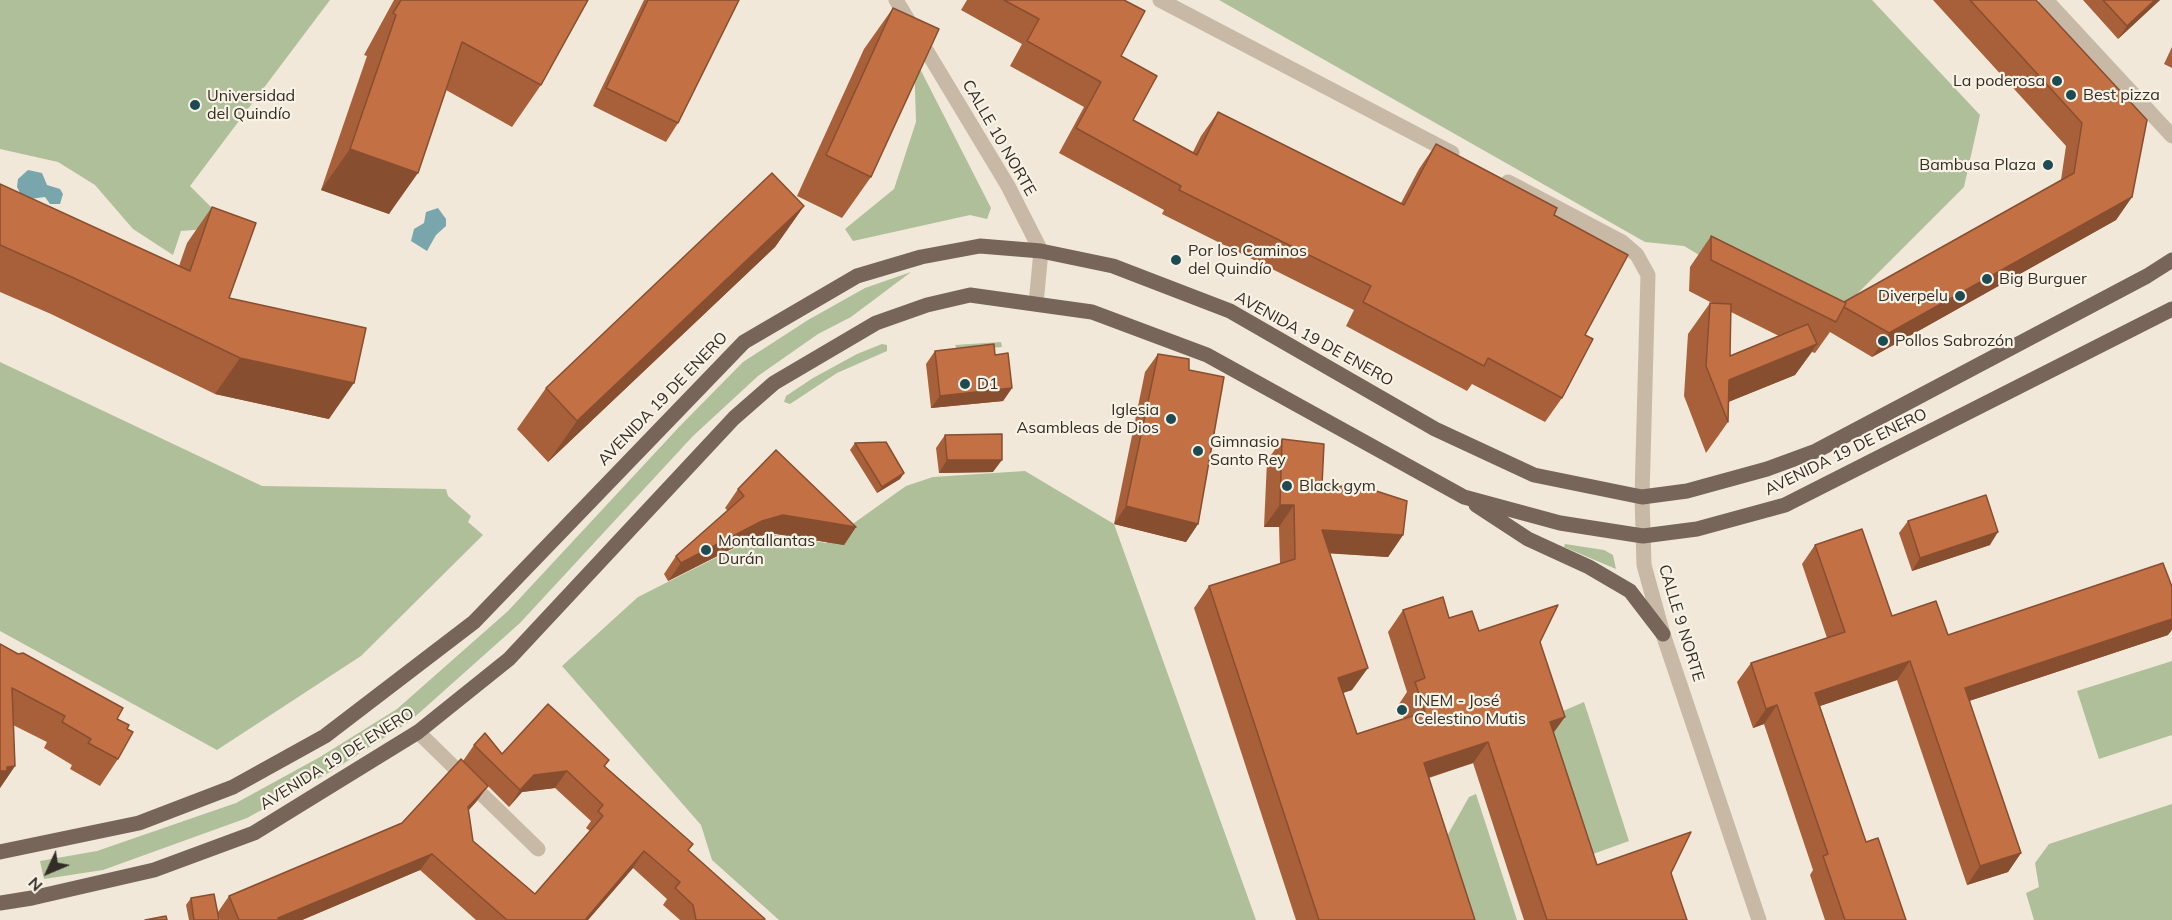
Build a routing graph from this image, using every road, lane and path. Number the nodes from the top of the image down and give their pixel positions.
1 (896, 0) edge
2 (1160, 0) edge
3 (2046, 0) edge
4 (2172, 136) edge
5 (1470, 162) edge
6 (1490, 173) edge
7 (1041, 251) junction
8 (2172, 260) edge
9 (1036, 304) junction
10 (2172, 309) edge
11 (1642, 496) junction
12 (1464, 497) junction
13 (1643, 536) junction
14 (1663, 634) junction
15 (418, 732) junction
16 (538, 849) dead end
17 (0, 852) edge
18 (0, 903) edge
19 (1759, 920) edge

1 - 7 street, CALLE 10 NORTE
2 - 5 street
3 - 4 street
6 - 11 street, CALLE 9 NORTE
7 - 9 street
7 - 11 main road, AVENIDA 19 DE ENERO
7 - 17 main road, AVENIDA 19 DE ENERO
8 - 11 main road, AVENIDA 19 DE ENERO
9 - 12 main road, AVENIDA 19 DE ENERO
9 - 15 main road, AVENIDA 19 DE ENERO
10 - 13 main road, AVENIDA 19 DE ENERO
11 - 13 street, CALLE 9 NORTE
12 - 13 main road, AVENIDA 19 DE ENERO
12 - 14 main road
13 - 14 street, CALLE 9 NORTE
14 - 19 street, CALLE 9 NORTE
15 - 16 street
15 - 18 main road, AVENIDA 19 DE ENERO

